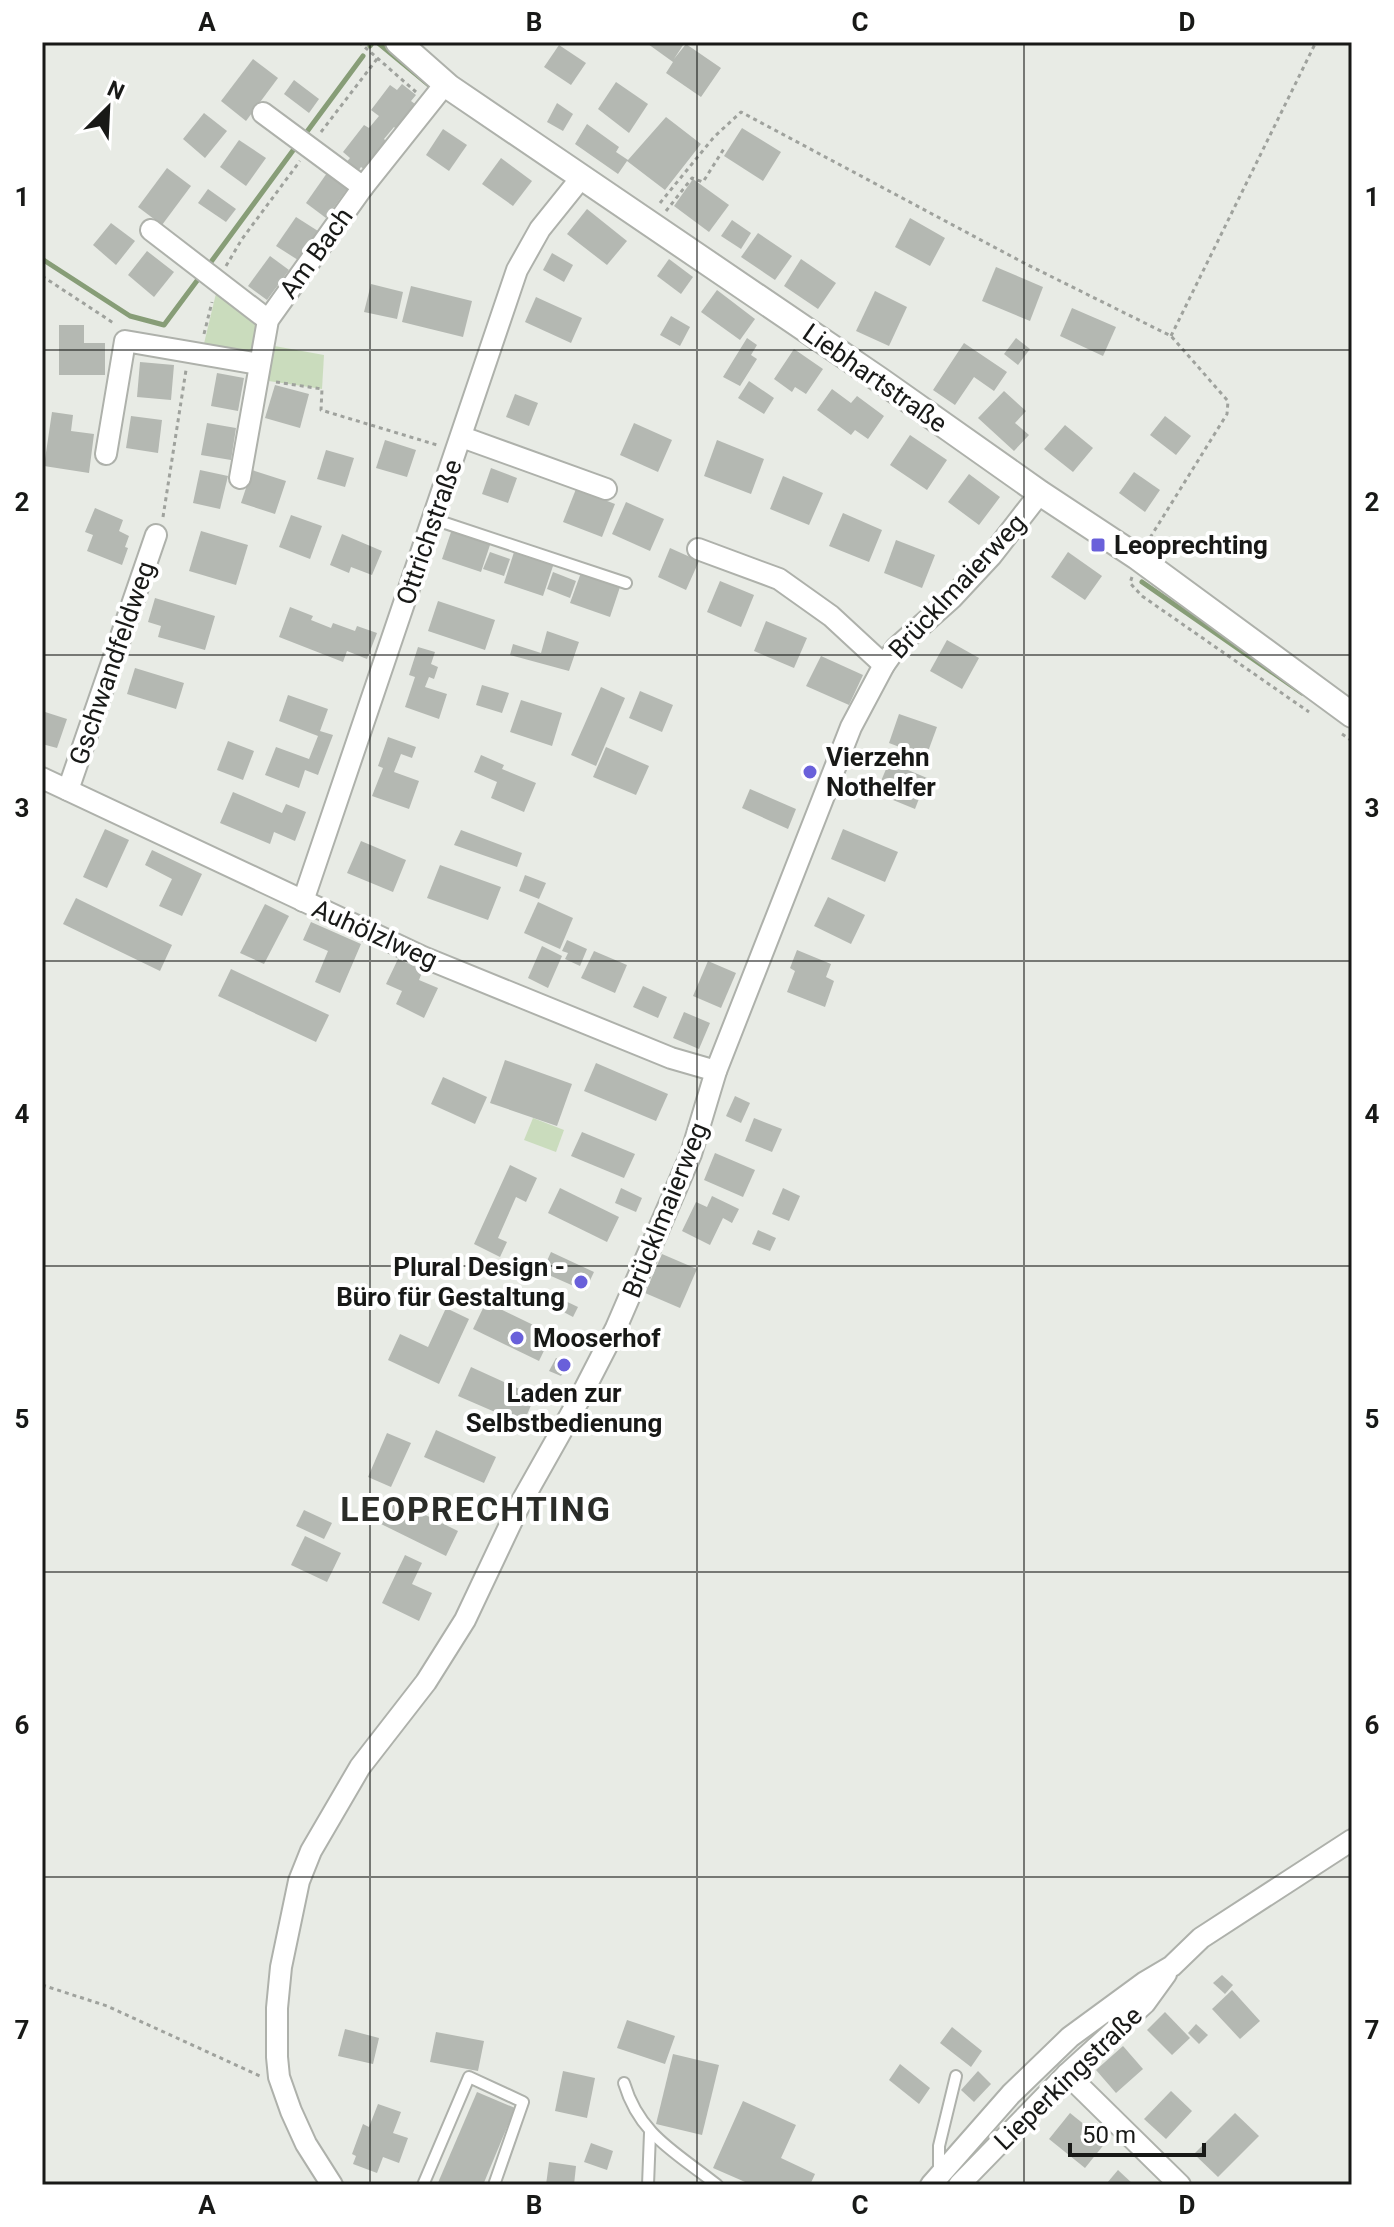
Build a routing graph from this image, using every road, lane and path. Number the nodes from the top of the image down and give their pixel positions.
1 (359, 42) edge
2 (398, 42) edge
3 (1316, 42) edge
4 (377, 59) junction
5 (437, 93) junction
6 (263, 113) dead end
7 (303, 143) junction
8 (725, 147) dead end
9 (581, 178) junction
10 (363, 187) junction
11 (659, 203) dead end
12 (666, 210) dead end
13 (151, 230) dead end
14 (209, 274) junction
15 (42, 276) edge
16 (268, 320) junction
17 (1171, 336) junction
18 (125, 341) junction
19 (194, 353) junction
20 (258, 370) junction
21 (459, 445) junction
22 (106, 454) dead end
23 (240, 478) dead end
24 (606, 489) dead end
25 (1040, 493) junction
26 (433, 519) junction
27 (156, 535) joint
28 (698, 549) dead end
29 (1137, 557) junction
30 (626, 583) dead end
31 (884, 665) junction
32 (1313, 714) dead end
33 (1345, 724) edge
34 (1352, 741) edge
35 (42, 778) edge
36 (68, 790) junction
37 (303, 901) junction
38 (716, 1071) junction
39 (1352, 1840) edge
40 (1172, 1966) junction
41 (42, 1985) edge
42 (1067, 2074) junction
43 (956, 2076) dead end
44 (279, 2077) junction
45 (624, 2083) dead end
46 (650, 2133) junction
47 (935, 2180) edge
48 (332, 2185) edge
49 (423, 2185) edge
50 (494, 2185) edge
51 (648, 2185) edge
52 (717, 2185) edge
53 (959, 2185) edge
54 (1180, 2185) edge

1 - 4 path
2 - 5 street, Liebhartstraße
3 - 17 path
4 - 5 path
4 - 7 path
5 - 9 street, Liebhartstraße
5 - 10 street, Am Bach
6 - 7 street, Am Bach
7 - 10 street, Am Bach
7 - 14 path
8 - 12 path
9 - 21 street, Ottrichstraße
9 - 25 street, Liebhartstraße
10 - 16 street, Am Bach
11 - 17 path
13 - 14 street, Am Bach
14 - 16 street, Am Bach
14 - 19 path
15 - 18 path
16 - 20 street, Am Bach
17 - 29 path
18 - 19 street
18 - 22 street
19 - 20 street
19 - 27 path
20 - 21 path
20 - 23 street, Am Bach
21 - 24 street
21 - 26 street, Ottrichstraße
25 - 29 street, Liebhartstraße
25 - 31 street, Brücklmaierweg
26 - 30 lane
26 - 37 street, Ottrichstraße
27 - 36 street, Gschwandfeldweg
28 - 31 street
29 - 32 path
29 - 33 street, Liebhartstraße
31 - 38 street, Brücklmaierweg
33 - 34 path
35 - 36 street, Auhölzlweg
36 - 37 street, Auhölzlweg
37 - 38 street, Auhölzlweg
38 - 44 street, Brücklmaierweg
39 - 40 street, Lieperkingstraße
40 - 42 street, Lieperkingstraße
40 - 47 street, Lieperkingstraße
41 - 44 path
42 - 53 street, Lieperkingstraße
42 - 54 street
43 - 47 lane
44 - 48 street, Brücklmaierweg
45 - 46 lane
46 - 51 lane
46 - 52 lane
49 - 50 lane

